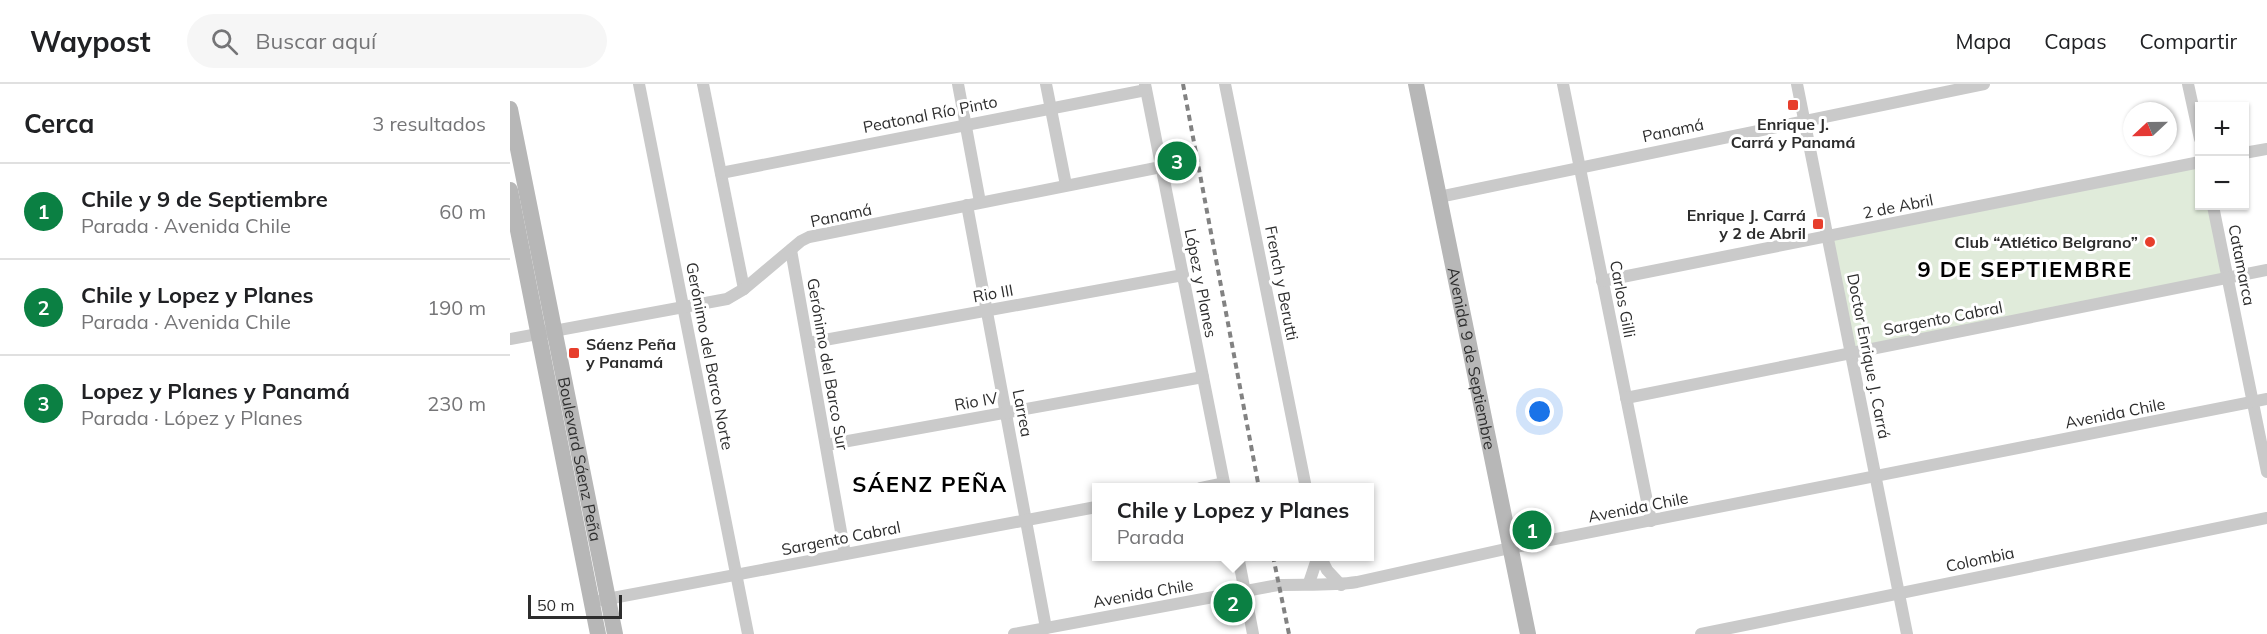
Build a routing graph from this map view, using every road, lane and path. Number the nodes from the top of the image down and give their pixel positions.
1 (639, 84) edge
2 (703, 84) edge
3 (958, 84) edge
4 (1046, 84) edge
5 (1225, 84) edge
6 (1416, 84) edge
7 (1563, 84) edge
8 (1797, 84) edge
9 (1984, 84) edge
10 (2188, 84) edge
11 (1145, 87) edge
12 (1051, 108) junction
13 (510, 109) edge
14 (2195, 119) edge
15 (1805, 120) junction
16 (966, 124) junction
17 (2267, 149) edge
18 (2249, 152) edge
19 (2195, 163) edge
20 (1580, 166) junction
21 (1161, 167) junction
22 (721, 172) junction
23 (1066, 185) junction
24 (510, 190) edge
25 (1439, 197) junction
26 (974, 204) junction
27 (2214, 210) edge
28 (1828, 237) junction
29 (790, 250) junction
30 (2267, 270) edge
31 (1183, 275) junction
32 (2228, 278) junction
33 (1602, 281) junction
34 (744, 289) junction
35 (683, 306) junction
36 (987, 311) junction
37 (547, 332) junction
38 (510, 339) edge
39 (808, 343) junction
40 (1852, 353) junction
41 (1203, 377) junction
42 (1626, 398) junction
43 (2267, 399) edge
44 (2253, 402) junction
45 (1006, 413) junction
46 (826, 445) junction
47 (2267, 472) edge
48 (1877, 477) junction
49 (1224, 483) edge
50 (1305, 483) edge
51 (1092, 508) edge
52 (2267, 518) edge
53 (1026, 520) junction
54 (1651, 521) junction
55 (1510, 548) junction
56 (845, 554) junction
57 (1239, 561) edge
58 (1317, 561) edge
59 (1322, 561) edge
60 (736, 575) junction
61 (1309, 583) junction
62 (1341, 585) junction
63 (1245, 592) junction
64 (1899, 593) junction
65 (600, 600) junction
66 (1046, 628) junction
67 (598, 634) edge
68 (615, 634) edge
69 (748, 634) edge
70 (1014, 634) edge
71 (1253, 634) edge
72 (1528, 634) edge
73 (1701, 634) edge
74 (1907, 634) edge

1 - 35 street, Gerónimo del Barco Norte
2 - 22 street
3 - 16 street, Larrea
4 - 12 street
5 - 50 street, French y Berutti
6 - 25 main road, Avenida 9 de Septiembre
7 - 20 street, Carlos Gilli
8 - 15 street, Doctor Enrique J. Carrá
9 - 15 street, Panamá
10 - 14 street
11 - 12 street, Peatonal Río Pinto
11 - 21 street, López y Planes
12 - 16 street, Peatonal Río Pinto
12 - 23 street
13 - 37 main road, Boulevard Sáenz Peña
15 - 20 street, Panamá
15 - 28 street, Doctor Enrique J. Carrá
16 - 22 street, Peatonal Río Pinto
16 - 26 street, Larrea
17 - 18 street
19 - 28 street, 2 de Abril
20 - 25 street, Panamá
20 - 33 street, Carlos Gilli
21 - 23 street, Panamá
21 - 31 street, López y Planes
22 - 34 street
23 - 26 street, Panamá
24 - 37 main road, Boulevard Sáenz Peña
25 - 55 main road, Avenida 9 de Septiembre
26 - 29 street, Panamá
26 - 36 street, Larrea
27 - 32 street, Catamarca
28 - 33 street, 2 de Abril
28 - 40 street, Doctor Enrique J. Carrá
29 - 34 street, Panamá
29 - 39 street, Gerónimo del Barco Sur
30 - 32 street, Sargento Cabral
31 - 36 street, Rio III
31 - 41 street, López y Planes
32 - 40 street, Sargento Cabral
32 - 44 street, Catamarca
33 - 42 street, Carlos Gilli
34 - 35 street, Panamá
35 - 37 street, Panamá
35 - 60 street, Gerónimo del Barco Norte
36 - 39 street, Rio III
36 - 45 street, Larrea
37 - 38 street, Panamá
37 - 65 main road, Boulevard Sáenz Peña
39 - 46 street, Gerónimo del Barco Sur
40 - 42 street, Sargento Cabral
40 - 48 street, Doctor Enrique J. Carrá
41 - 45 street, Rio IV
41 - 49 street, López y Planes
42 - 54 street, Carlos Gilli
43 - 44 street, Avenida Chile
44 - 47 street, Catamarca
44 - 48 street, Avenida Chile
45 - 46 street, Rio IV
45 - 53 street, Larrea
46 - 56 street, Gerónimo del Barco Sur
48 - 54 street, Avenida Chile
48 - 64 street, Doctor Enrique J. Carrá
51 - 53 street, Sargento Cabral
52 - 64 street, Colombia
53 - 56 street, Sargento Cabral
53 - 66 street, Larrea
54 - 55 street, Avenida Chile
55 - 62 street, Avenida Chile
55 - 72 main road, Avenida 9 de Septiembre
56 - 60 street, Sargento Cabral
57 - 63 street
58 - 61 street
59 - 62 street
60 - 65 street, Sargento Cabral
60 - 69 street, Gerónimo del Barco Norte
61 - 62 street, Avenida Chile
61 - 63 street, Avenida Chile
63 - 66 street, Avenida Chile
63 - 71 street
64 - 73 street, Colombia
64 - 74 street, Doctor Enrique J. Carrá
65 - 67 main road, Boulevard Sáenz Peña
65 - 68 main road, Boulevard Sáenz Peña
66 - 70 street, Avenida Chile

